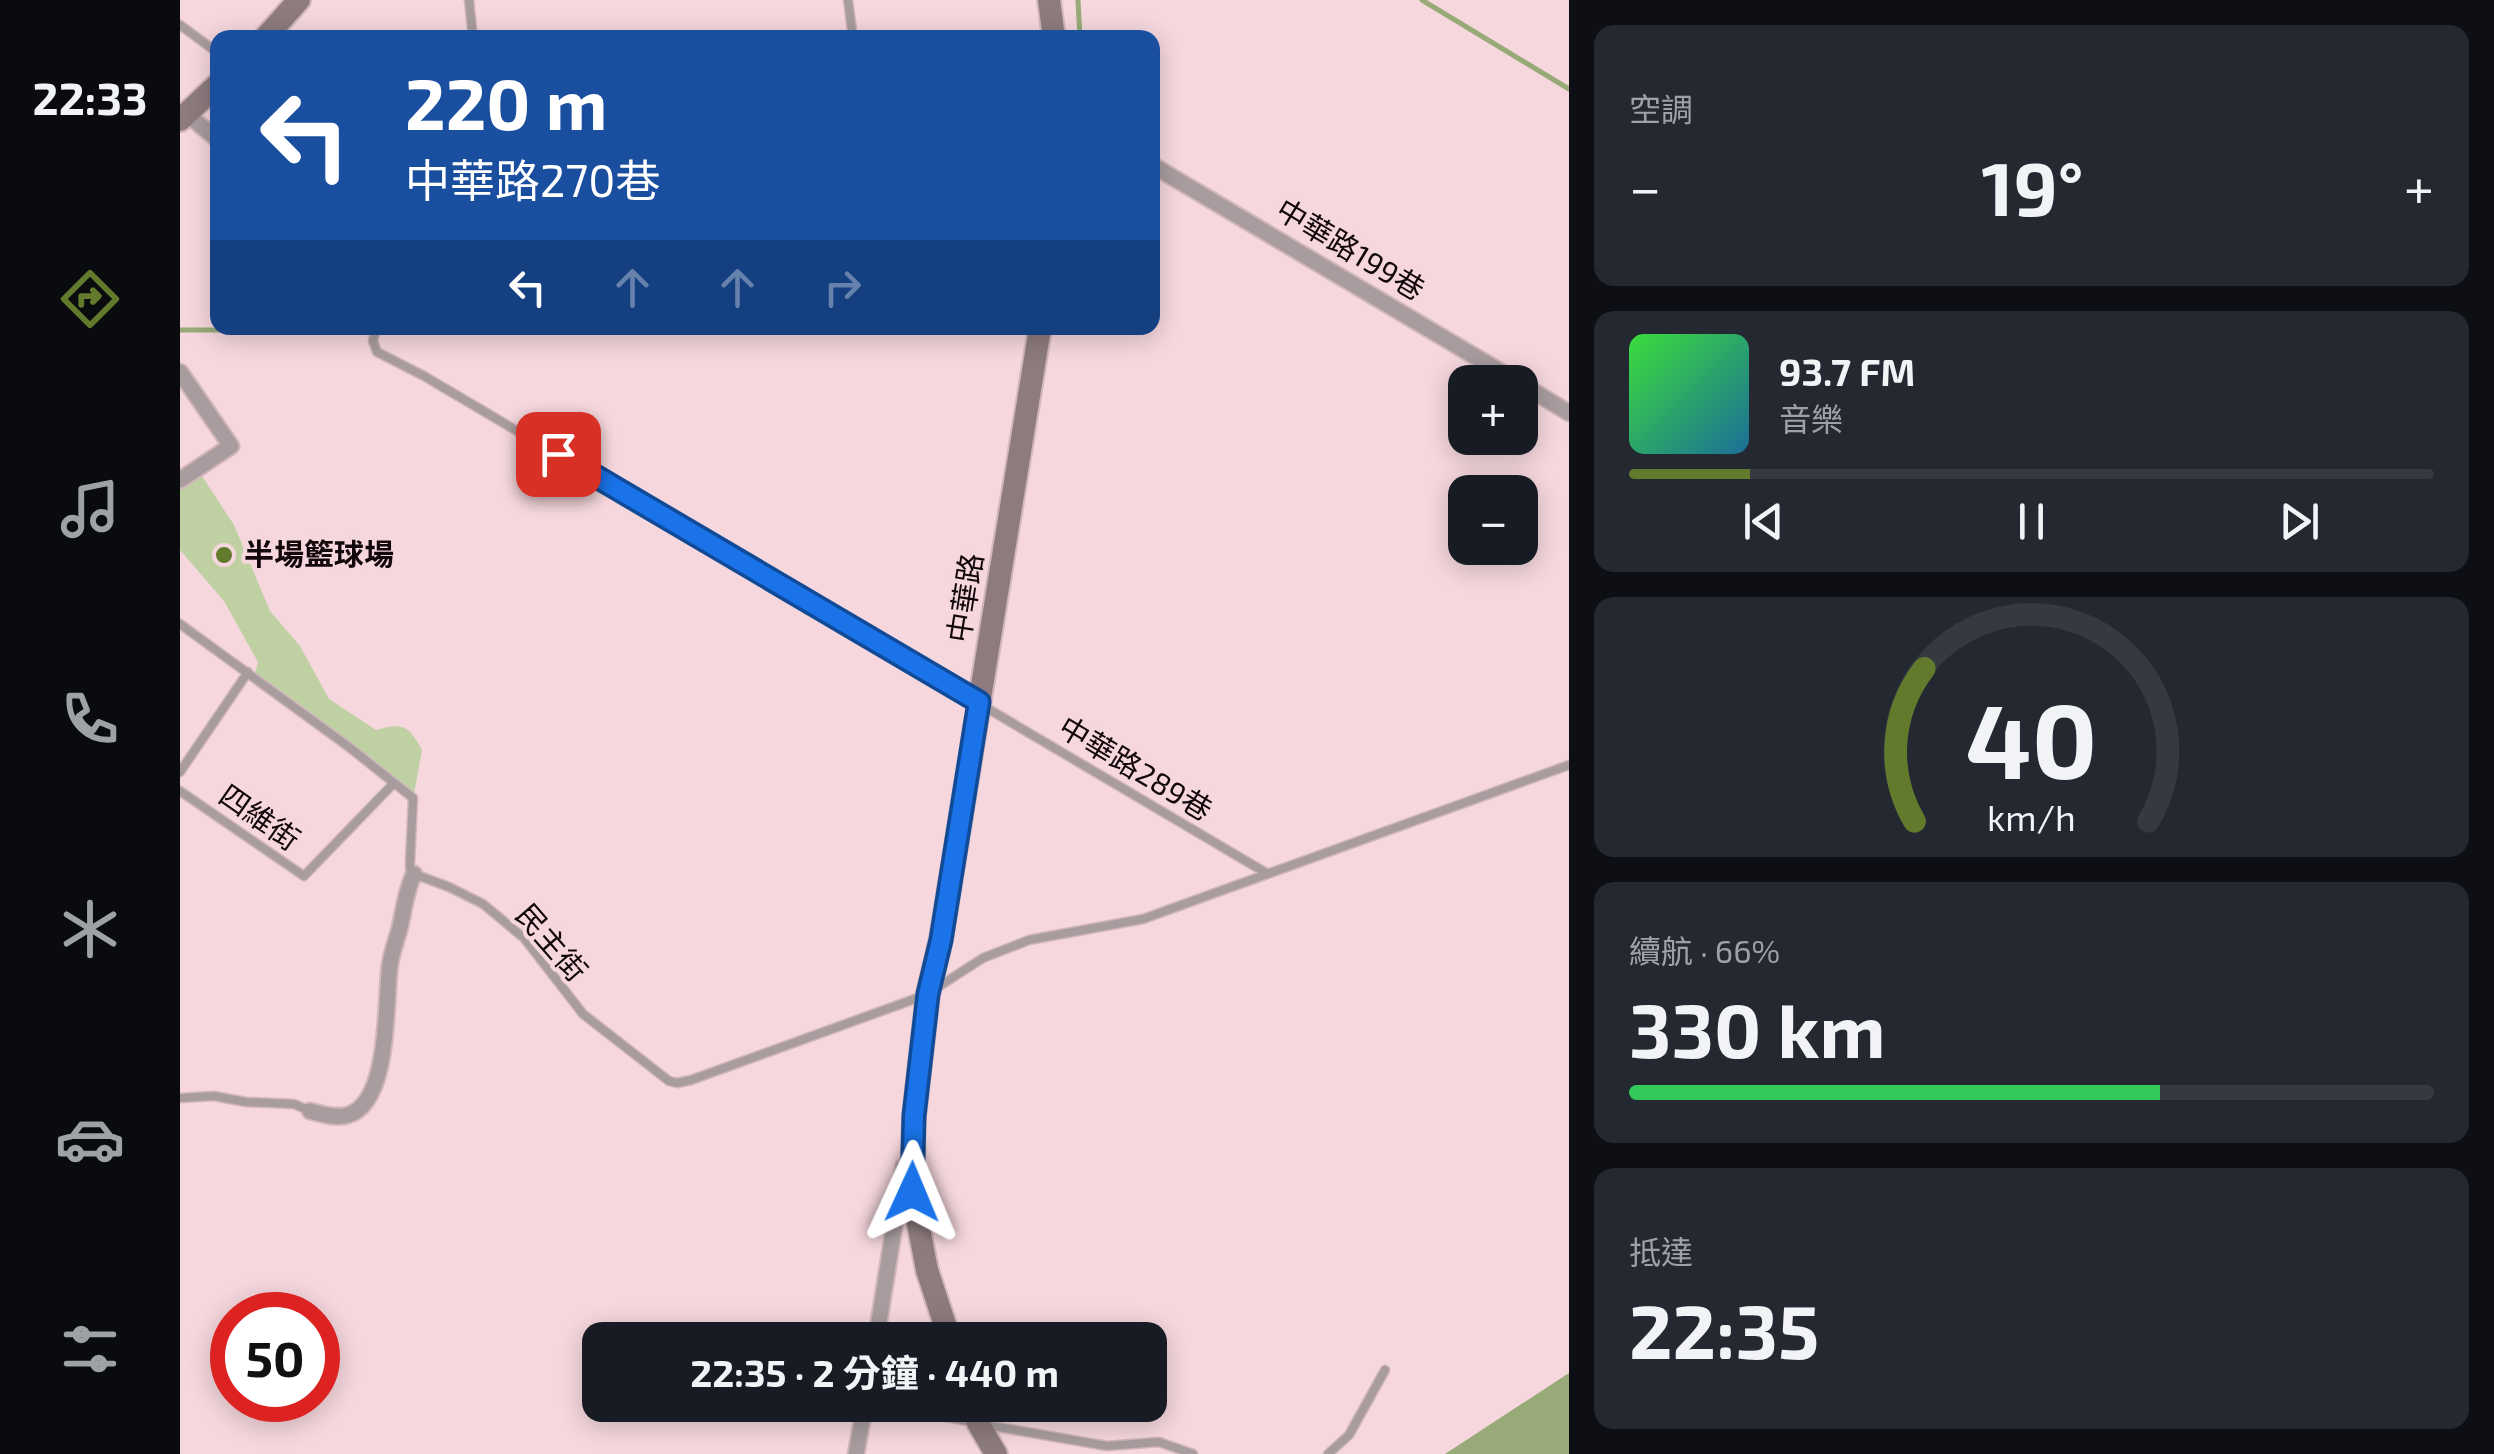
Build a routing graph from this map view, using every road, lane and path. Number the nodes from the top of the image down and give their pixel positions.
1 (300, 0) edge
2 (469, 0) edge
3 (848, 0) edge
4 (1049, 0) edge
5 (180, 25) edge
6 (272, 30) edge
7 (471, 30) edge
8 (852, 30) edge
9 (1053, 30) edge
10 (210, 47) edge
11 (210, 92) edge
12 (184, 117) edge
13 (210, 135) edge
14 (1160, 170) edge
15 (374, 335) edge
16 (1039, 335) edge
17 (1489, 365) edge
18 (180, 372) edge
19 (1538, 394) edge
20 (1569, 412) edge
21 (180, 480) edge
22 (180, 624) edge
23 (248, 672) junction
24 (979, 702) junction
25 (1569, 765) edge
26 (181, 770) edge
27 (394, 783) junction
28 (180, 791) edge
29 (414, 874) junction
30 (1268, 874) junction
31 (928, 994) junction
32 (180, 1098) edge
33 (310, 1111) joint
34 (914, 1116) junction
35 (879, 1322) edge
36 (944, 1322) edge
37 (1385, 1370) dead end
38 (862, 1422) edge
39 (978, 1422) edge
40 (1007, 1422) edge
41 (856, 1454) edge
42 (996, 1454) edge
43 (1193, 1454) edge
44 (1328, 1454) edge

1 - 6 main road
2 - 7 lane
3 - 8 lane
4 - 9 main road
5 - 10 lane
11 - 12 main road
12 - 13 street
14 - 17 street, 中華路199巷
15 - 24 lane, 中華路289巷
16 - 24 main road, 中華路
18 - 21 street
19 - 20 street, 中華路199巷
22 - 23 lane
23 - 26 lane
23 - 27 lane
24 - 30 lane, 中華路289巷
24 - 31 main road, 中華路
25 - 30 lane
27 - 28 lane, 四維街
27 - 29 lane
29 - 31 lane, 民主街
29 - 33 street
30 - 31 lane
31 - 34 main road, 中華路
32 - 33 lane
34 - 35 street, 中華路
34 - 36 main road, 中華路
37 - 44 lane
38 - 41 street
39 - 42 main road
40 - 43 lane

